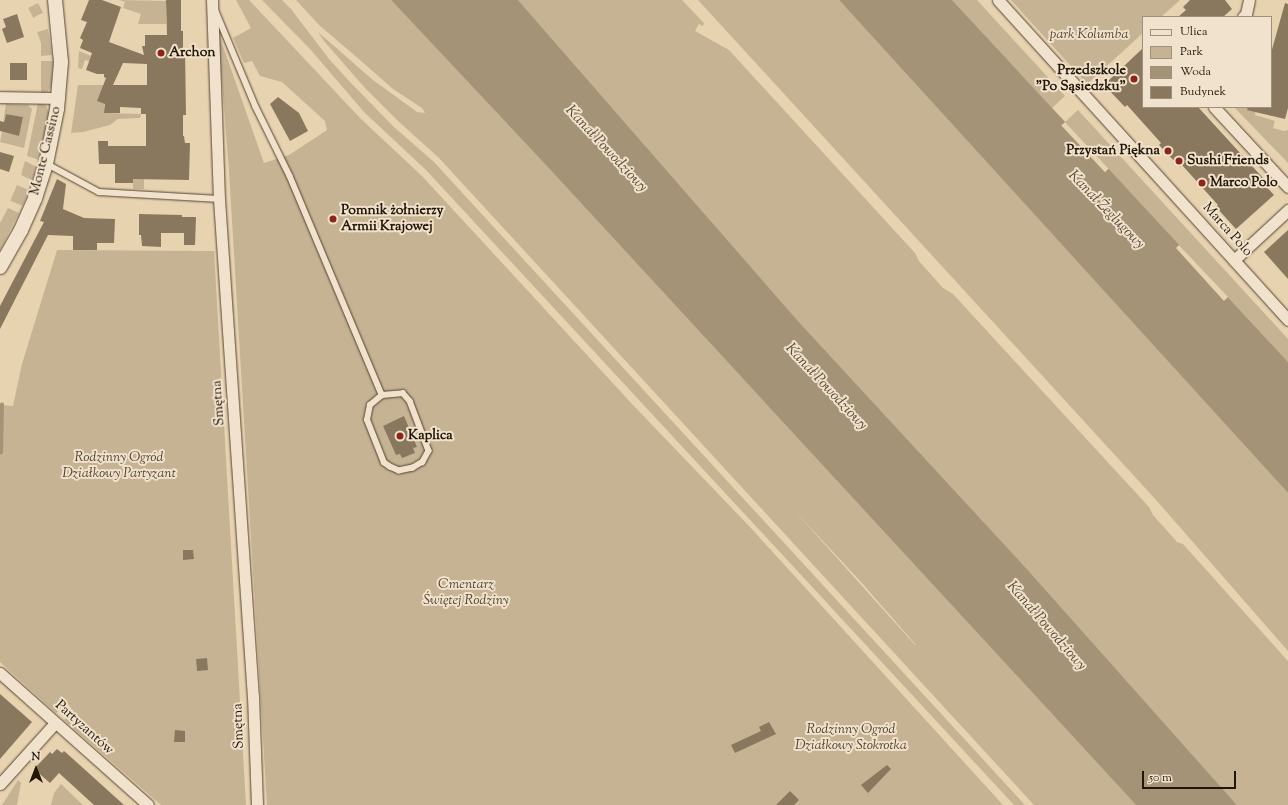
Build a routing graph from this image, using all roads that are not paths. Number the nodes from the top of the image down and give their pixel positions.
1 (55, 0) edge
2 (998, 0) edge
3 (1249, 0) edge
4 (212, 1) edge
5 (1244, 16) edge
6 (0, 97) edge
7 (59, 98) junction
8 (1215, 108) edge
9 (46, 164) junction
10 (1288, 187) edge
11 (219, 199) junction
12 (1288, 210) edge
13 (1234, 260) junction
14 (0, 267) edge
15 (1288, 320) edge
16 (382, 395) junction
17 (0, 673) edge
18 (55, 723) junction
19 (0, 784) edge
20 (148, 805) edge
21 (257, 805) edge

1 - 7 street, Monte Cassino
2 - 13 street, Marca Polo
3 - 5 street
4 - 11 street, Smętna
4 - 16 lane
6 - 7 street, Monte Cassino
7 - 9 street, Monte Cassino
8 - 10 street
9 - 11 lane
9 - 14 street, Monte Cassino
11 - 21 street, Smętna
12 - 13 street
13 - 15 street, Marca Polo
16 - 16 lane
17 - 18 street, Partyzantów
18 - 19 street
18 - 20 street, Partyzantów

